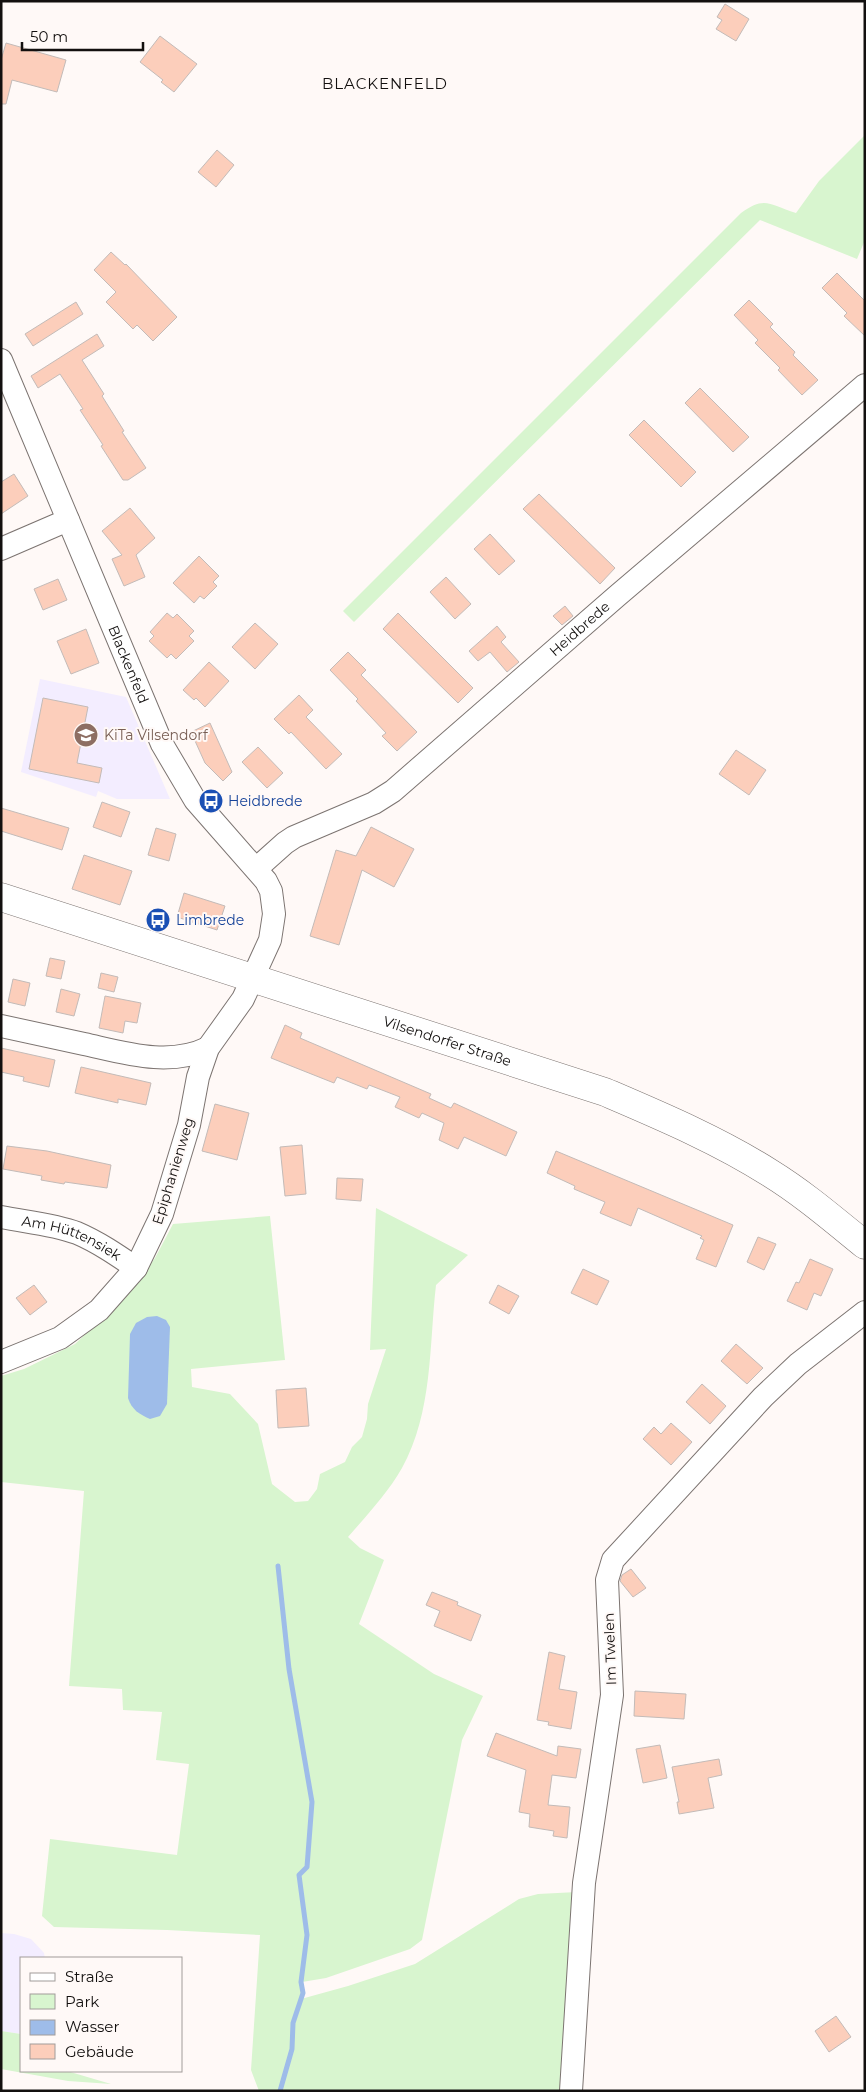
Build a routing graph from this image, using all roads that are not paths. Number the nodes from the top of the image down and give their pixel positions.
1 (1, 360) edge
2 (865, 385) edge
3 (68, 520) junction
4 (1, 549) edge
5 (257, 868) junction
6 (1, 897) edge
7 (253, 977) junction
8 (1, 1026) edge
9 (208, 1048) junction
10 (1, 1217) edge
11 (865, 1245) edge
12 (136, 1268) junction
13 (865, 1312) edge
14 (1, 1362) edge
15 (571, 2091) edge

1 - 3 street, Blackenfeld
2 - 5 street, Heidbrede
3 - 4 street
3 - 5 street, Blackenfeld
5 - 7 street, Blackenfeld
6 - 7 main road, Vilsendorfer Straße
7 - 9 street, Epiphanienweg
7 - 11 main road, Vilsendorfer Straße
8 - 9 street
9 - 12 street, Epiphanienweg
10 - 12 street, Am Hüttensiek
12 - 14 street, Epiphanienweg
13 - 15 street, Im Twelen

